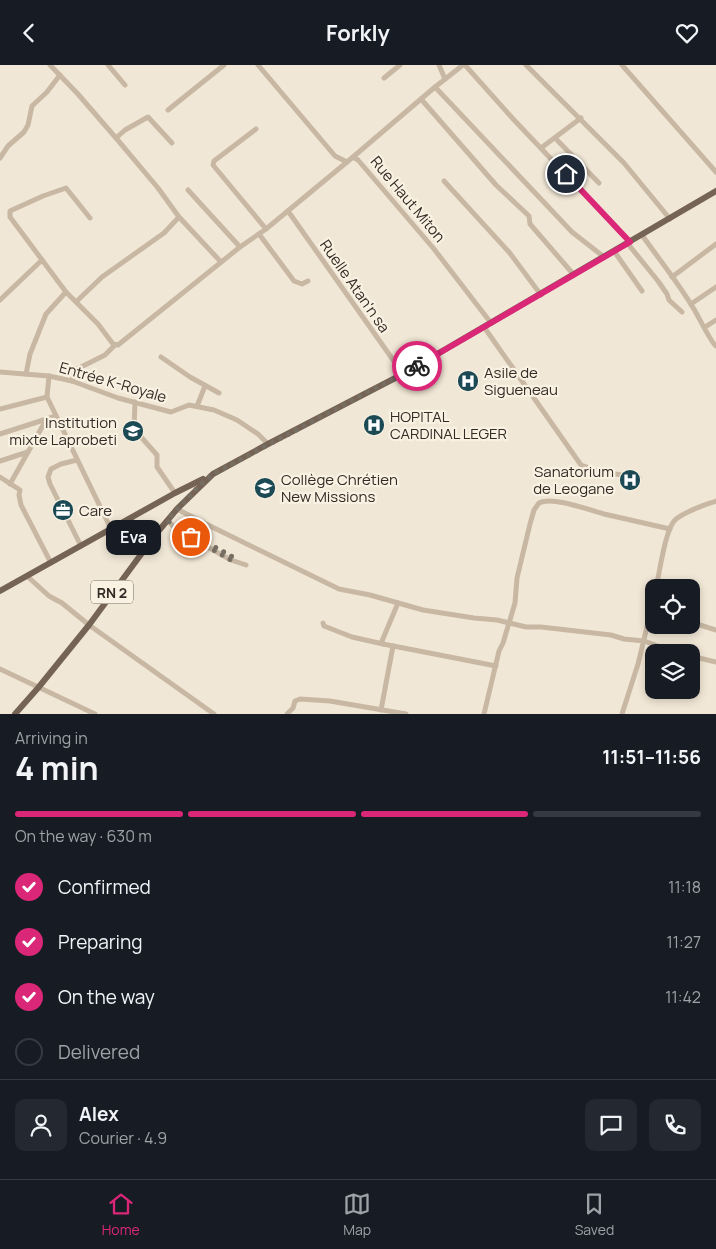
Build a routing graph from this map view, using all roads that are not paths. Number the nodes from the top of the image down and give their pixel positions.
1 (50, 65) edge
2 (108, 65) edge
3 (224, 65) edge
4 (258, 65) edge
5 (400, 65) edge
6 (439, 65) edge
7 (464, 65) edge
8 (526, 65) edge
9 (622, 65) edge
10 (60, 75) junction
11 (384, 78) dead end
12 (445, 79) junction
13 (126, 85) dead end
14 (435, 87) junction
15 (421, 99) junction
16 (168, 110) dead end
17 (581, 118) junction
18 (256, 129) dead end
19 (116, 137) junction
20 (555, 138) junction
21 (172, 143) dead end
22 (541, 149) junction
23 (353, 157) junction
24 (0, 158) edge
25 (347, 162) junction
26 (716, 172) edge
27 (444, 181) dead end
28 (599, 183) dead end
29 (188, 190) dead end
30 (716, 191) edge
31 (288, 211) junction
32 (179, 217) junction
33 (90, 218) dead end
34 (670, 219) junction
35 (266, 229) junction
36 (259, 234) junction
37 (642, 235) junction
38 (629, 243) junction
39 (716, 243) edge
40 (240, 247) junction
41 (614, 251) junction
42 (604, 257) junction
43 (42, 260) junction
44 (221, 262) junction
45 (574, 275) junction
46 (672, 277) junction
47 (308, 281) dead end
48 (716, 287) edge
49 (642, 291) dead end
50 (66, 292) junction
51 (541, 295) junction
52 (0, 300) edge
53 (77, 301) junction
54 (691, 304) junction
55 (682, 312) dead end
56 (716, 320) edge
57 (492, 323) junction
58 (484, 327) junction
59 (705, 327) junction
60 (714, 342) edge
61 (115, 345) junction
62 (161, 357) dead end
63 (0, 372) edge
64 (403, 374) junction
65 (26, 375) junction
66 (49, 376) junction
67 (72, 381) junction
68 (205, 386) junction
69 (219, 393) dead end
70 (48, 397) junction
71 (135, 402) junction
72 (197, 406) junction
73 (0, 409) edge
74 (56, 416) junction
75 (46, 420) junction
76 (0, 434) edge
77 (268, 444) junction
78 (28, 452) junction
79 (0, 461) edge
80 (77, 461) junction
81 (213, 474) junction
82 (0, 477) edge
83 (639, 478) dead end
84 (10, 484) junction
85 (175, 493) junction
86 (716, 501) edge
87 (177, 509) junction
88 (128, 520) junction
89 (167, 520) junction
90 (111, 529) junction
91 (670, 529) junction
92 (156, 534) junction
93 (81, 546) junction
94 (51, 563) junction
95 (246, 565) dead end
96 (27, 576) junction
97 (658, 579) edge
98 (0, 591) edge
99 (398, 603) junction
100 (323, 623) dead end
101 (509, 623) junction
102 (88, 625) junction
103 (700, 625) edge
104 (716, 630) edge
105 (646, 634) edge
106 (644, 641) junction
107 (384, 644) junction
108 (652, 644) edge
109 (393, 646) junction
110 (700, 658) edge
111 (716, 662) edge
112 (496, 666) junction
113 (0, 669) edge
114 (38, 688) junction
115 (380, 710) junction
116 (389, 713) edge
117 (15, 714) edge
118 (95, 714) edge
119 (214, 714) edge
120 (287, 714) edge
121 (406, 714) edge
122 (484, 714) edge
123 (622, 714) edge

1 - 10 street
2 - 13 street
3 - 16 street
4 - 25 street, Rue Haut Miton
5 - 11 street
6 - 12 street
7 - 12 street
7 - 22 street
8 - 17 street
9 - 26 street
10 - 19 street
10 - 24 street
12 - 14 street
14 - 15 street
14 - 42 street
15 - 23 street
15 - 45 street
17 - 20 street
17 - 34 street
18 - 35 street
19 - 21 street
19 - 32 street
20 - 22 street
20 - 28 street
22 - 38 street
23 - 25 street, Rue Haut Miton
23 - 57 street, Rue Haut Miton
25 - 31 street
27 - 51 street
29 - 40 street
30 - 34 main road, RN 2
31 - 35 street
31 - 64 street, Ruelle Atan'n sa
32 - 44 street
32 - 53 street
33 - 43 street
34 - 37 main road, RN 2
35 - 36 street
36 - 40 street
36 - 47 street
37 - 38 main road, RN 2
37 - 46 street
38 - 41 main road, RN 2
38 - 55 street
39 - 46 street
40 - 44 street
41 - 42 main road, RN 2
41 - 49 street
42 - 45 main road, RN 2
43 - 50 street
43 - 52 street
44 - 61 street
45 - 51 main road, RN 2
46 - 54 street
48 - 54 street
50 - 53 street
50 - 65 street
51 - 57 main road, RN 2
53 - 61 street
54 - 59 street
56 - 59 street
57 - 58 main road, RN 2
58 - 64 main road, RN 2
58 - 83 street
59 - 60 street
61 - 67 street
62 - 68 street
63 - 65 street, Entrée K-Royale
64 - 77 main road, RN 2
65 - 66 street, Entrée K-Royale
66 - 67 street, Entrée K-Royale
66 - 70 street
67 - 71 street, Entrée K-Royale
68 - 69 street
68 - 72 street
70 - 73 street
70 - 74 street
71 - 72 street, Entrée K-Royale
71 - 85 street
72 - 77 street, Entrée K-Royale
74 - 75 street
74 - 80 street
75 - 76 street
75 - 78 street
77 - 81 main road, RN 2
78 - 79 street
78 - 84 street
80 - 90 street
80 - 93 street
81 - 85 main road
81 - 87 main road, RN 2
82 - 84 street
84 - 94 street
85 - 88 main road
86 - 91 street
87 - 89 main road, RN 2
87 - 99 street
88 - 90 main road
88 - 92 main road
89 - 92 main road, RN 2
89 - 95 street
90 - 93 main road
91 - 97 street
91 - 101 street
92 - 102 main road, RN 2
93 - 94 main road
94 - 96 main road
96 - 98 main road
96 - 102 street
99 - 101 street
99 - 107 street
100 - 107 street
101 - 106 street
101 - 112 street
102 - 114 main road, RN 2
102 - 119 street
103 - 104 street
105 - 106 street
106 - 108 street
106 - 123 street
107 - 109 street
109 - 112 street
109 - 115 street
110 - 111 street
112 - 122 street
113 - 114 street
114 - 117 main road, RN 2
114 - 118 street
115 - 116 street
115 - 120 street
116 - 121 street

